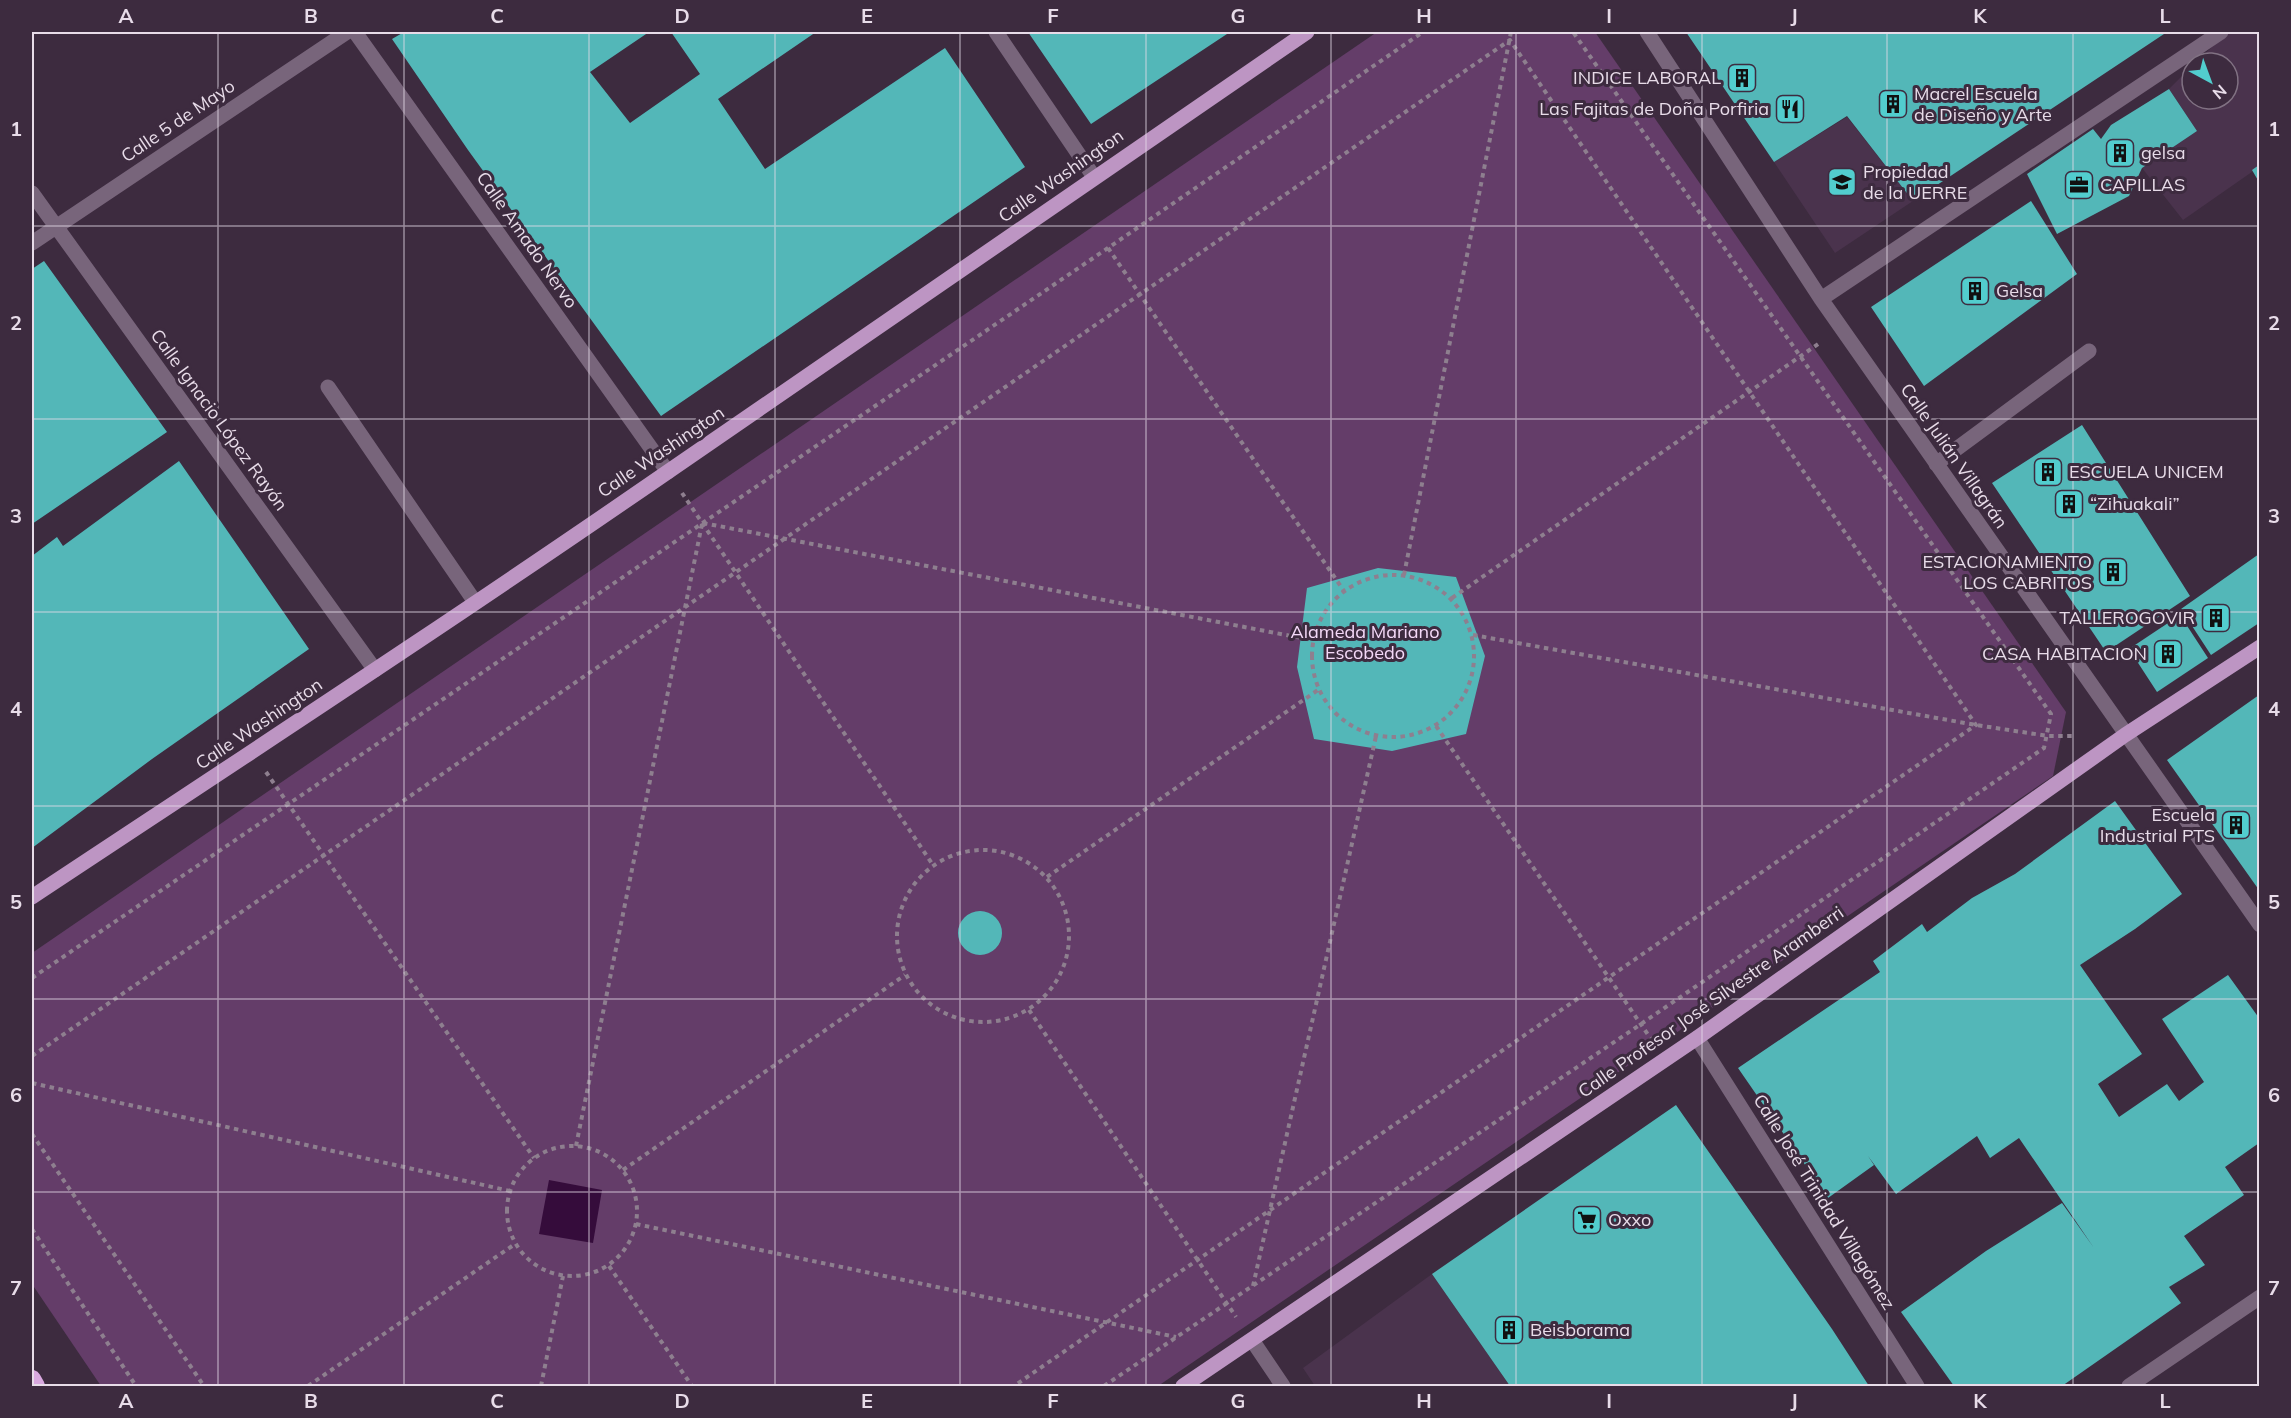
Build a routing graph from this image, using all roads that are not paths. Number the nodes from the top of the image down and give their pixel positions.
1 (347, 32) edge
2 (355, 32) edge
3 (996, 32) edge
4 (1308, 32) edge
5 (1647, 32) edge
6 (2221, 32) edge
7 (1094, 177) junction
8 (32, 193) edge
9 (55, 227) junction
10 (32, 243) edge
11 (1821, 299) junction
12 (2089, 351) dead end
13 (328, 387) dead end
14 (1936, 464) junction
15 (668, 472) junction
16 (476, 602) junction
17 (2259, 647) edge
18 (375, 669) junction
19 (2125, 735) junction
20 (32, 897) edge
21 (2259, 925) edge
22 (1697, 1038) junction
23 (2259, 1297) edge
24 (1252, 1340) junction
25 (32, 1379) edge
26 (36, 1386) edge
27 (1183, 1386) edge
28 (1283, 1386) edge
29 (1917, 1386) edge
30 (2129, 1386) edge

1 - 9 street, Calle 5 de Mayo
2 - 15 street, Calle Amado Nervo
3 - 7 street
4 - 7 main road, Calle Washington
5 - 11 street, Calle Julián Villagrán
6 - 11 street
7 - 15 main road, Calle Washington
8 - 9 street, Calle Ignacio López Rayón
9 - 10 street, Calle 5 de Mayo
9 - 18 street, Calle Ignacio López Rayón
11 - 14 street, Calle Julián Villagrán
12 - 14 street
13 - 16 street
14 - 19 street, Calle Julián Villagrán
15 - 16 main road, Calle Washington
16 - 18 main road, Calle Washington
17 - 19 main road, Calle Profesor José Silvestre Aramberri
18 - 20 main road, Calle Washington
19 - 21 street, Calle Julián Villagrán
19 - 22 main road, Calle Profesor José Silvestre Aramberri
22 - 24 main road, Calle Profesor José Silvestre Aramberri
22 - 29 street, Calle José Trinidad Villagómez
23 - 30 street
24 - 27 main road, Calle Profesor José Silvestre Aramberri
24 - 28 street
25 - 26 highway

